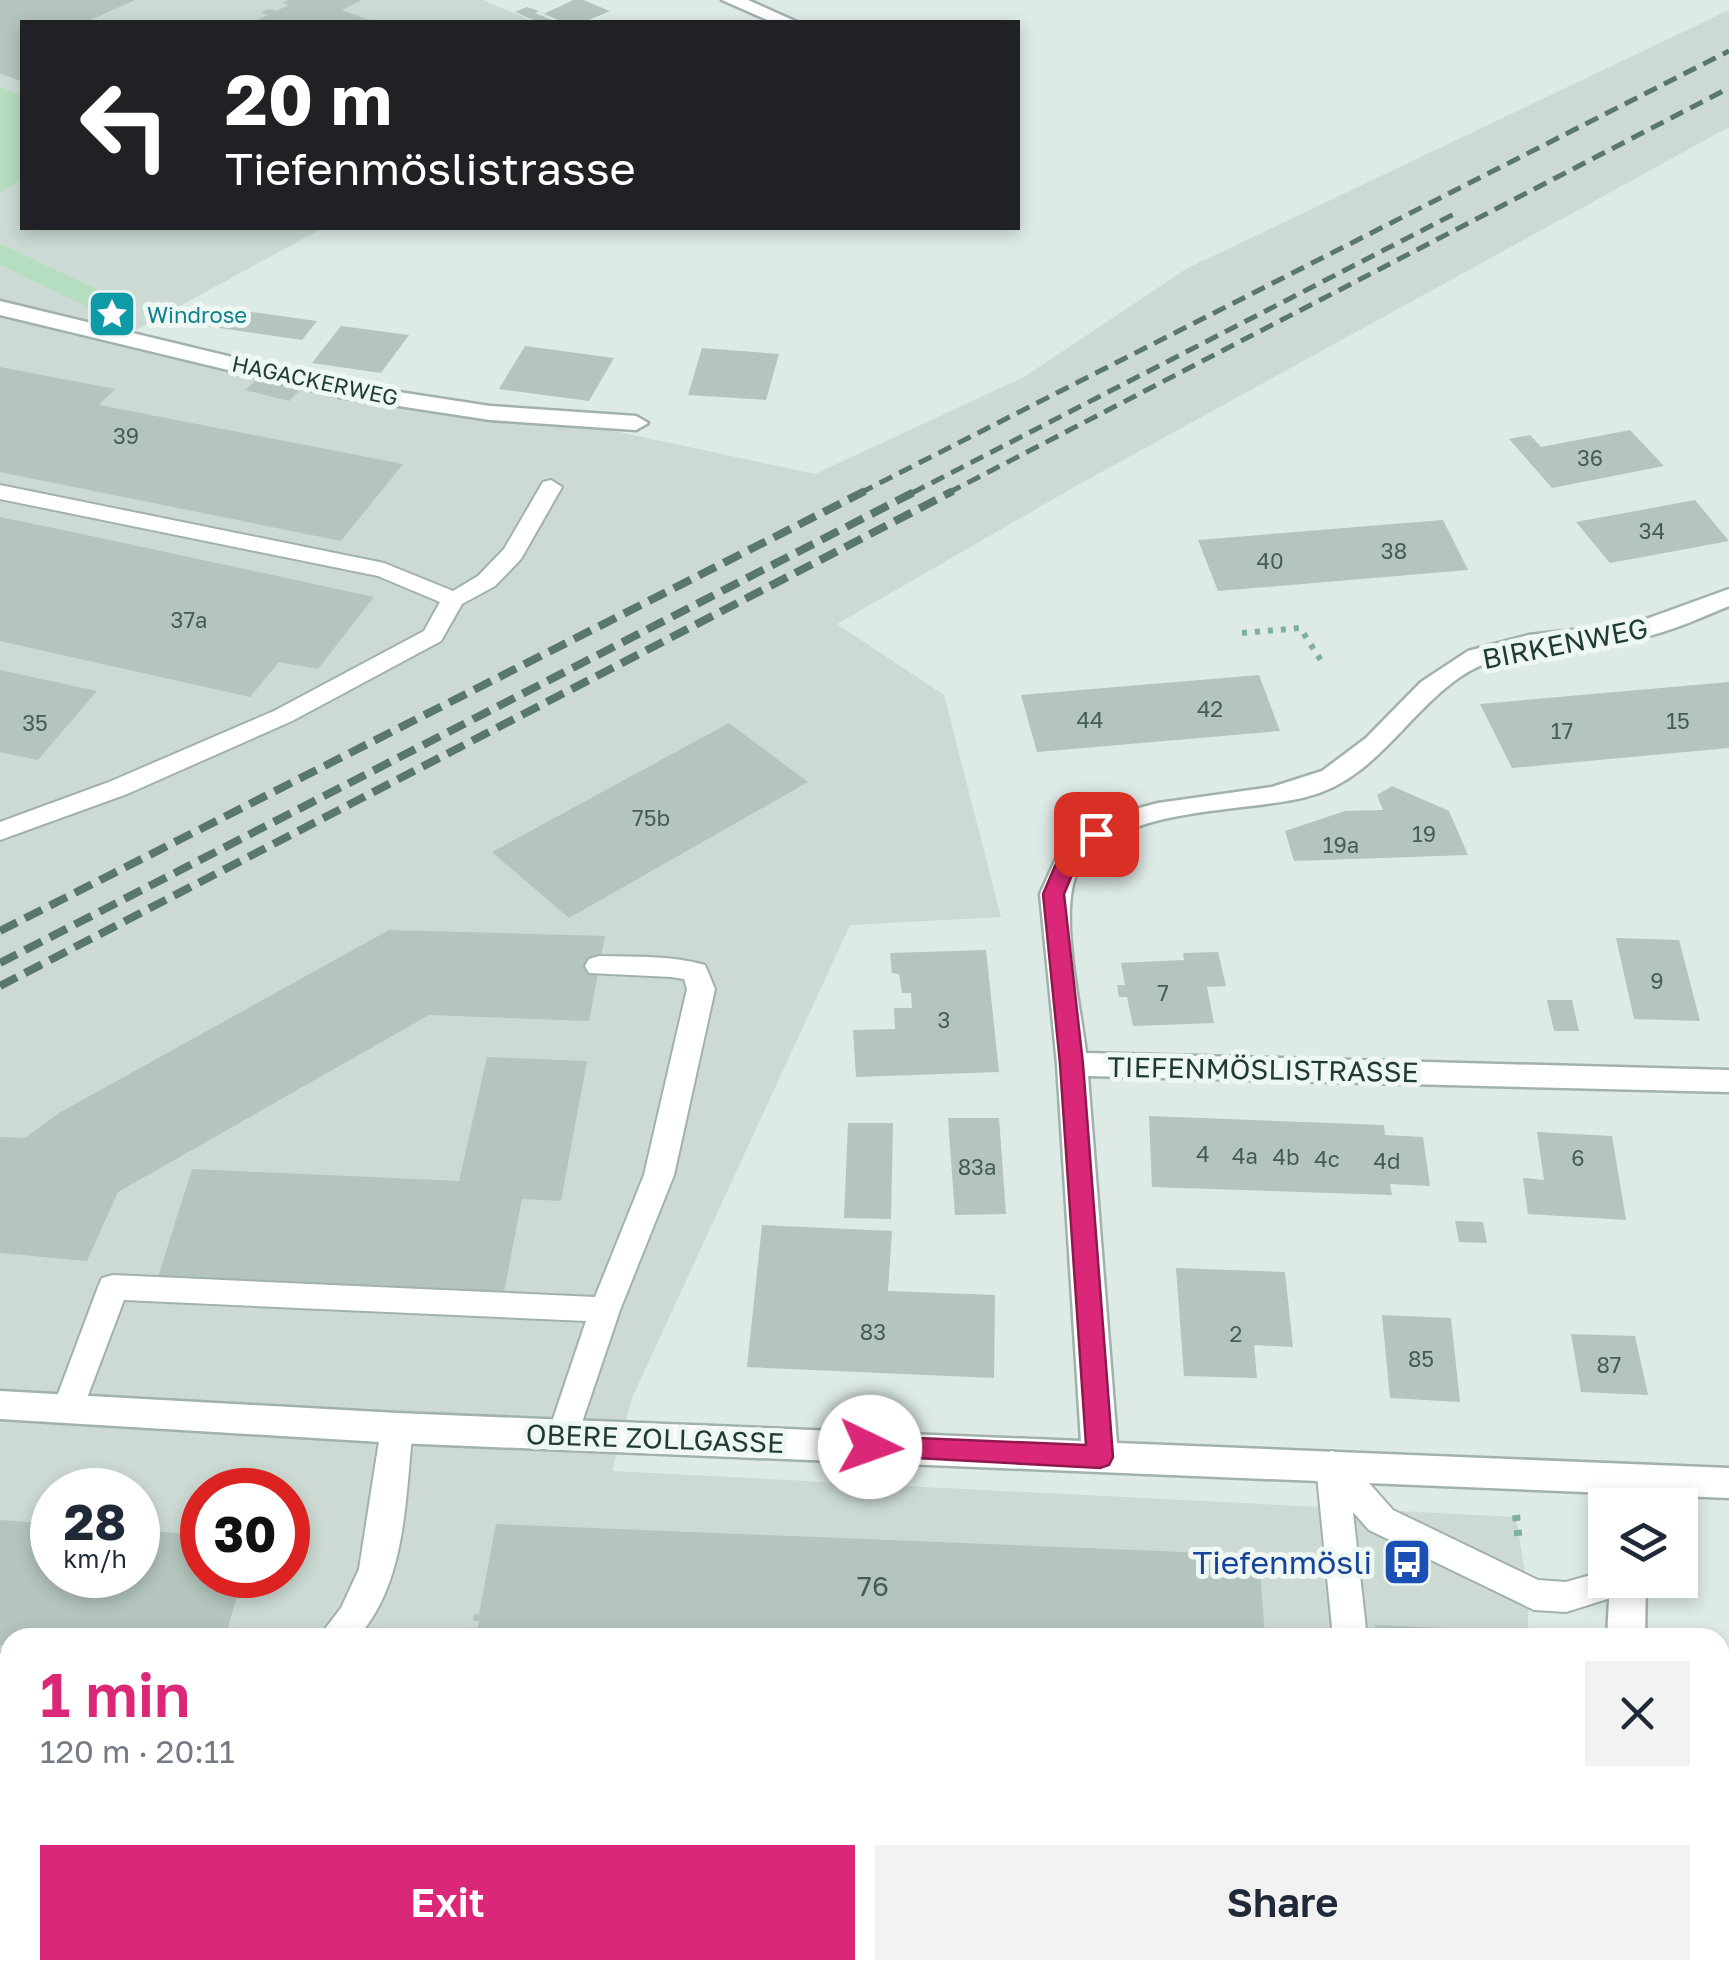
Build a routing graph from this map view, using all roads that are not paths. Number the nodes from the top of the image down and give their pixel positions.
1 (731, 0) edge
2 (783, 20) edge
3 (0, 308) edge
4 (636, 423) dead end
5 (551, 487) dead end
6 (0, 492) edge
7 (1729, 597) edge
8 (453, 599) junction
9 (0, 831) edge
10 (599, 966) dead end
11 (1072, 1064) junction
12 (1729, 1081) edge
13 (605, 1310) junction
14 (0, 1405) edge
15 (68, 1410) junction
16 (396, 1428) junction
17 (564, 1434) junction
18 (1100, 1457) junction
19 (1332, 1465) junction
20 (1729, 1483) edge
21 (1605, 1488) edge
22 (1663, 1488) edge
23 (1588, 1591) edge
24 (1626, 1598) edge
25 (347, 1628) edge
26 (1349, 1628) edge
27 (1626, 1628) edge

1 - 2 street
3 - 4 street, HAGACKERWEG
5 - 8 lane
6 - 8 lane
7 - 11 street, BIRKENWEG
8 - 9 lane
10 - 13 lane
11 - 12 street, TIEFENMÖSLISTRASSE
11 - 18 street, TIEFENMÖSLISTRASSE
13 - 15 lane
13 - 17 lane
14 - 15 street, OBERE ZOLLGASSE
15 - 16 street, OBERE ZOLLGASSE
16 - 17 street, OBERE ZOLLGASSE
16 - 25 lane
17 - 18 street, OBERE ZOLLGASSE
18 - 19 street, OBERE ZOLLGASSE
19 - 21 street, OBERE ZOLLGASSE
19 - 23 lane
19 - 26 lane
20 - 22 street, OBERE ZOLLGASSE
24 - 27 street

